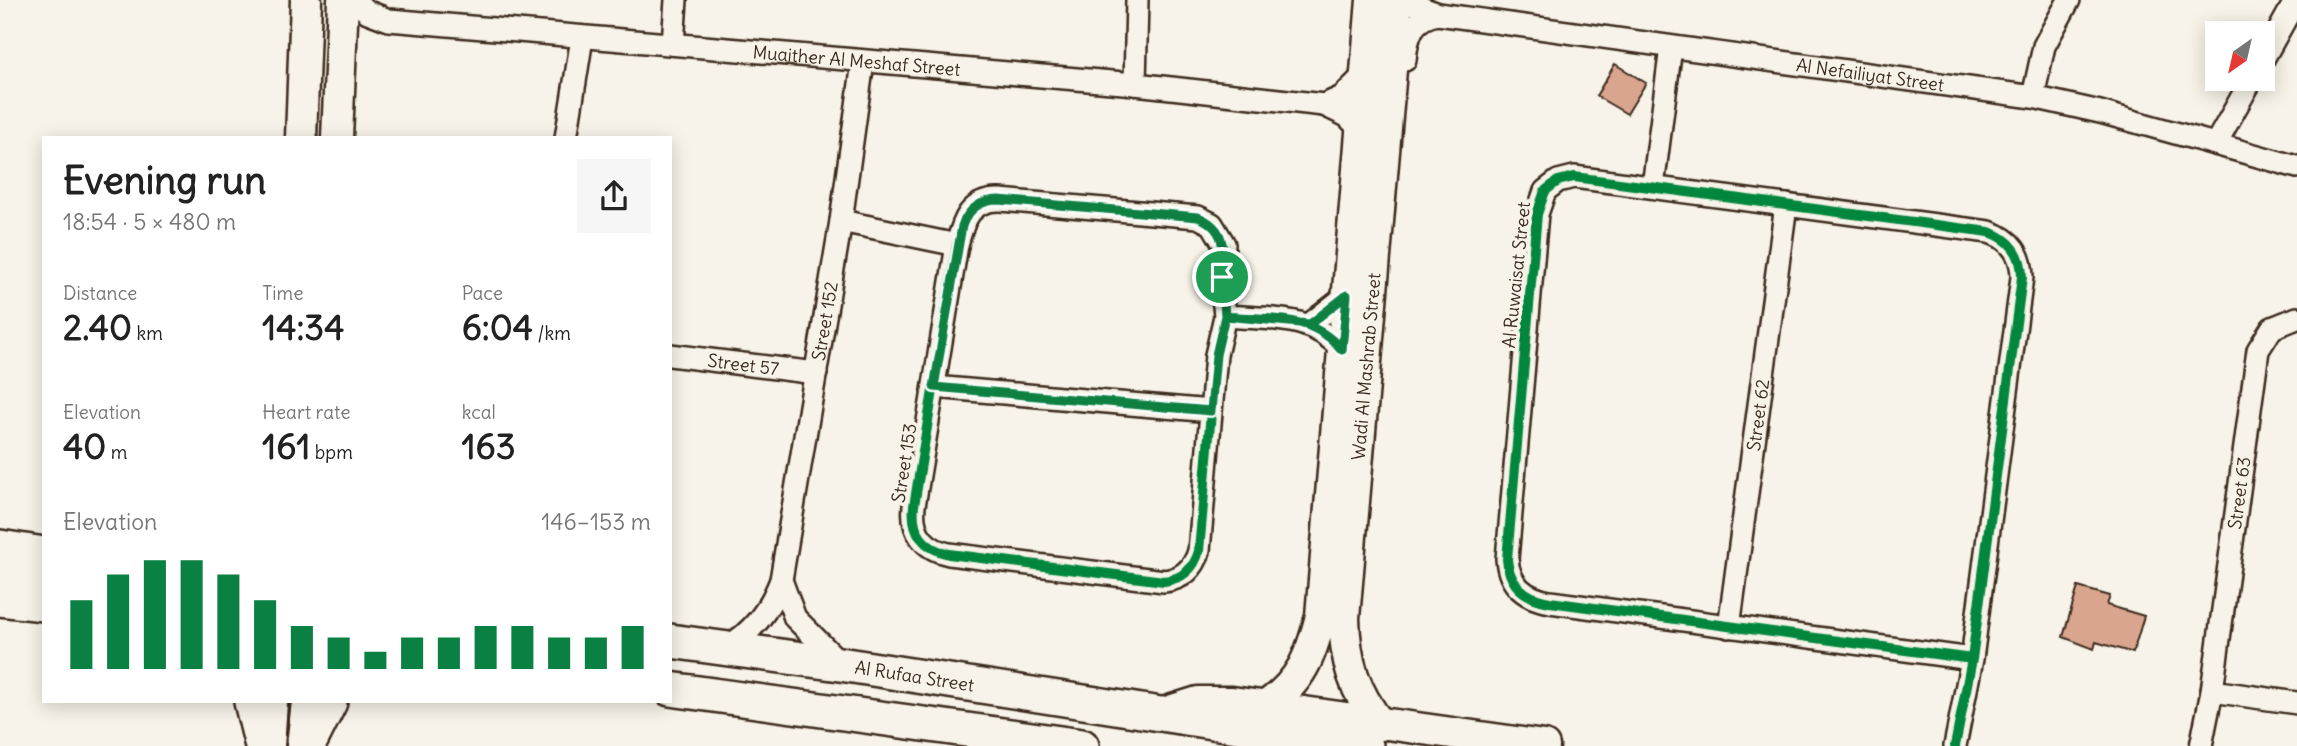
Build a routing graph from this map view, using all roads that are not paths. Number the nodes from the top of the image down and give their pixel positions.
1 (306, 0) edge
2 (343, 0) edge
3 (353, 0) edge
4 (676, 0) edge
5 (1138, 0) edge
6 (1372, 0) edge
7 (1397, 0) edge
8 (1411, 0) edge
9 (2069, 0) edge
10 (2297, 0) edge
11 (1438, 14) junction
12 (389, 20) junction
13 (2288, 32) edge
14 (582, 38) junction
15 (673, 44) junction
16 (340, 46) junction
17 (2275, 46) edge
18 (1671, 47) junction
19 (863, 62) junction
20 (1366, 73) junction
21 (1135, 84) junction
22 (2245, 91) edge
23 (2033, 97) junction
24 (1324, 104) junction
25 (1374, 133) junction
26 (301, 136) edge
27 (337, 136) edge
28 (566, 136) edge
29 (2216, 143) junction
30 (2297, 167) edge
31 (1653, 187) junction
32 (1787, 205) junction
33 (841, 221) junction
34 (957, 245) junction
35 (1347, 295) junction
36 (1225, 316) junction
37 (2297, 318) edge
38 (1310, 324) junction
39 (1342, 350) junction
40 (672, 355) edge
41 (816, 373) junction
42 (934, 387) junction
43 (1211, 411) junction
44 (0, 547) edge
45 (42, 554) edge
46 (0, 573) edge
47 (42, 579) edge
48 (781, 580) junction
49 (0, 599) edge
50 (42, 604) edge
51 (1333, 617) junction
52 (1730, 627) junction
53 (672, 641) edge
54 (724, 649) junction
55 (1972, 659) junction
56 (672, 662) edge
57 (840, 664) junction
58 (672, 690) edge
59 (1015, 691) junction
60 (2212, 691) junction
61 (251, 703) edge
62 (272, 703) edge
63 (307, 703) edge
64 (330, 703) edge
65 (2297, 703) edge
66 (1266, 706) junction
67 (1156, 716) junction
68 (1373, 735) edge
69 (262, 746) edge
70 (269, 746) edge
71 (302, 746) edge
72 (308, 746) edge
73 (1082, 746) edge
74 (1544, 746) edge
75 (1955, 746) edge
76 (2201, 746) edge

1 - 26 street
2 - 16 street
3 - 12 street, Muaither Al Meshaf Street
4 - 15 street
5 - 21 street
6 - 20 street, Wadi Al Mashrab Street
7 - 25 street, Wadi Al Mashrab Street
8 - 11 street, Al Nefailiyat Street
9 - 23 street
10 - 13 street
11 - 18 street, Al Nefailiyat Street
11 - 25 street
12 - 14 street, Muaither Al Meshaf Street
12 - 16 street, Muaither Al Meshaf Street
13 - 17 street
14 - 15 street, Muaither Al Meshaf Street
14 - 28 street
15 - 19 street, Muaither Al Meshaf Street
16 - 27 street
18 - 23 street, Al Nefailiyat Street
18 - 31 street
19 - 21 street, Muaither Al Meshaf Street
19 - 33 street, Street 152
20 - 24 street
20 - 25 street, Wadi Al Mashrab Street
21 - 24 street, Muaither Al Meshaf Street
22 - 29 street
23 - 29 street, Al Nefailiyat Street
24 - 25 street, Muaither Al Meshaf Street
25 - 35 street, Wadi Al Mashrab Street
25 - 51 street, Wadi Al Mashrab Street
29 - 30 street, Al Nefailiyat Street
31 - 32 street, Al Ruwaisat Street
31 - 52 street, Al Ruwaisat Street
32 - 52 street, Street 62
32 - 55 street, Al Ruwaisat Street
33 - 34 street
33 - 41 street, Street 152
34 - 36 street, Street 153
34 - 42 street, Street 153
35 - 38 street
35 - 39 street, Wadi Al Mashrab Street
36 - 38 street
36 - 43 street, Street 153
37 - 60 street, Street 63
38 - 39 street
39 - 51 street, Wadi Al Mashrab Street
40 - 41 street, Street 57
41 - 48 street, Street 152
42 - 43 street
42 - 43 street, Street 153
44 - 45 main road
46 - 47 main road
48 - 54 street, Street 152
48 - 57 street, Street 152
49 - 50 main road
51 - 66 street, Wadi Al Mashrab Street
51 - 68 street, Wadi Al Mashrab Street
52 - 55 street, Al Ruwaisat Street
53 - 54 main road, Al Rufaa Street
54 - 57 main road, Al Rufaa Street
55 - 75 street, Al Ruwaisat Street
56 - 59 main road
57 - 59 main road, Al Rufaa Street
58 - 73 main road
59 - 67 main road, Al Rufaa Street
60 - 65 street
60 - 76 street, Street 63
61 - 69 main road
62 - 70 street
63 - 71 street
64 - 72 main road
66 - 67 street, Al Rufaa Street
66 - 68 street, Al Rufaa Street
67 - 68 main road, Al Rufaa Street
68 - 74 street, Al Rufaa Street

